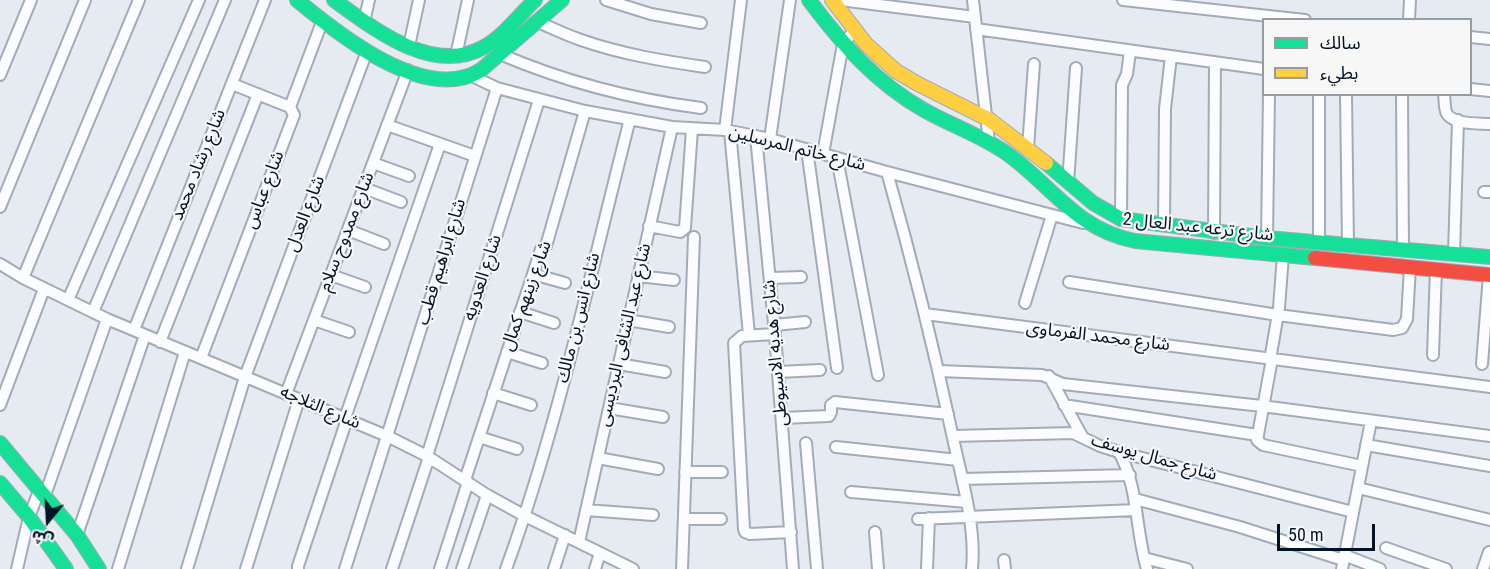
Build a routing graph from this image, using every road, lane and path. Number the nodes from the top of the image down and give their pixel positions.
1 (31, 0) edge
2 (85, 0) edge
3 (139, 0) edge
4 (199, 0) edge
5 (225, 0) edge
6 (265, 0) edge
7 (297, 0) edge
8 (334, 0) edge
9 (369, 0) edge
10 (419, 0) edge
11 (468, 0) edge
12 (535, 0) edge
13 (562, 0) edge
14 (606, 0) edge
15 (741, 0) edge
16 (790, 0) edge
17 (809, 0) edge
18 (832, 0) edge
19 (840, 0) edge
20 (973, 0) edge
21 (1123, 0) edge
22 (1410, 0) edge
23 (975, 17) junction
24 (1287, 18) edge
25 (1409, 18) edge
26 (322, 22) junction
27 (364, 22) junction
28 (538, 22) junction
29 (701, 23) dead end
30 (976, 29) junction
31 (855, 31) junction
32 (1472, 37) edge
33 (1490, 39) edge
34 (843, 44) junction
35 (409, 46) junction
36 (368, 51) junction
37 (1130, 51) junction
38 (429, 54) junction
39 (500, 54) junction
40 (456, 56) junction
41 (1171, 56) junction
42 (1215, 62) junction
43 (1034, 64) dead end
44 (705, 67) dead end
45 (1076, 68) dead end
46 (1262, 69) edge
47 (415, 73) junction
48 (0, 75) edge
49 (472, 76) junction
50 (232, 84) junction
51 (497, 88) junction
52 (1472, 89) edge
53 (1490, 91) edge
54 (258, 94) junction
55 (1269, 96) edge
56 (1319, 96) edge
57 (1346, 96) edge
58 (1402, 96) edge
59 (1444, 96) edge
60 (539, 100) junction
61 (290, 107) junction
62 (701, 108) dead end
63 (585, 111) junction
64 (986, 117) junction
65 (630, 119) junction
66 (1458, 120) junction
67 (1490, 124) edge
68 (387, 125) junction
69 (672, 127) junction
70 (692, 129) junction
71 (728, 131) junction
72 (756, 136) junction
73 (770, 139) junction
74 (989, 142) junction
75 (440, 144) junction
76 (1028, 148) junction
77 (807, 149) junction
78 (823, 154) junction
79 (475, 156) junction
80 (837, 158) junction
81 (373, 163) junction
82 (887, 172) junction
83 (409, 176) dead end
84 (1068, 183) junction
85 (364, 188) junction
86 (401, 202) dead end
87 (0, 207) edge
88 (1052, 215) junction
89 (1122, 219) junction
90 (1086, 224) junction
91 (1164, 225) junction
92 (650, 226) junction
93 (1187, 228) junction
94 (348, 230) junction
95 (1214, 232) junction
96 (694, 237) dead end
97 (1268, 238) junction
98 (1318, 243) junction
99 (384, 244) dead end
100 (1348, 245) junction
101 (1187, 246) junction
102 (1403, 249) junction
103 (1454, 254) junction
104 (1283, 255) junction
105 (1490, 257) edge
106 (0, 264) edge
107 (1410, 267) junction
108 (1436, 269) junction
109 (331, 274) junction
110 (533, 274) junction
111 (1490, 275) edge
112 (638, 276) junction
113 (801, 277) dead end
114 (23, 278) junction
115 (770, 278) junction
116 (674, 280) dead end
117 (1069, 282) dead end
118 (565, 283) dead end
119 (365, 287) dead end
120 (44, 289) junction
121 (68, 300) junction
122 (1025, 303) dead end
123 (93, 312) junction
124 (520, 312) junction
125 (925, 314) junction
126 (1278, 315) junction
127 (107, 319) junction
128 (314, 320) junction
129 (628, 320) junction
130 (805, 322) dead end
131 (554, 323) dead end
132 (669, 327) dead end
133 (775, 329) junction
134 (134, 330) junction
135 (349, 332) dead end
136 (145, 335) junction
137 (749, 335) junction
138 (160, 342) junction
139 (185, 352) junction
140 (507, 352) junction
141 (1433, 355) dead end
142 (201, 358) junction
143 (1271, 359) junction
144 (542, 363) dead end
145 (618, 364) junction
146 (1482, 364) dead end
147 (837, 368) dead end
148 (820, 370) dead end
149 (939, 371) junction
150 (665, 372) dead end
151 (778, 372) junction
152 (878, 375) dead end
153 (1049, 376) junction
154 (245, 377) junction
155 (1490, 387) edge
156 (493, 393) junction
157 (286, 394) junction
158 (299, 399) junction
159 (0, 405) edge
160 (531, 405) dead end
161 (1064, 405) junction
162 (1262, 406) junction
163 (609, 408) junction
164 (948, 414) junction
165 (663, 417) dead end
166 (346, 418) junction
167 (782, 418) junction
168 (1371, 421) junction
169 (1257, 435) junction
170 (387, 436) junction
171 (953, 436) junction
172 (1082, 436) junction
173 (1490, 436) edge
174 (479, 437) junction
175 (0, 443) edge
176 (806, 443) dead end
177 (1366, 445) junction
178 (836, 447) dead end
179 (517, 449) dead end
180 (1119, 452) junction
181 (428, 457) junction
182 (598, 458) junction
183 (958, 459) junction
184 (1362, 466) junction
185 (1490, 466) edge
186 (658, 469) dead end
187 (685, 472) junction
188 (722, 472) dead end
189 (1130, 475) junction
190 (962, 479) junction
191 (466, 481) junction
192 (0, 483) edge
193 (1358, 488) junction
194 (851, 492) dead end
195 (41, 494) junction
196 (487, 495) junction
197 (967, 502) junction
198 (1136, 505) junction
199 (586, 510) junction
200 (1353, 512) junction
201 (653, 515) dead end
202 (525, 516) junction
203 (29, 517) junction
204 (970, 517) junction
205 (684, 519) junction
206 (721, 519) dead end
207 (1490, 520) edge
208 (791, 532) junction
209 (875, 532) dead end
210 (76, 535) junction
211 (566, 535) junction
212 (579, 542) junction
213 (1386, 548) dead end
214 (1489, 552) edge
215 (600, 553) junction
216 (1343, 561) edge
217 (1146, 564) edge
218 (64, 568) edge
219 (17, 569) edge
220 (99, 569) edge
221 (118, 569) edge
222 (187, 569) edge
223 (246, 569) edge
224 (298, 569) edge
225 (345, 569) edge
226 (392, 569) edge
227 (440, 569) edge
228 (462, 569) edge
229 (506, 569) edge
230 (554, 569) edge
231 (595, 569) edge
232 (633, 569) edge
233 (682, 569) edge
234 (794, 569) edge
235 (817, 569) edge
236 (878, 569) edge
237 (927, 569) edge
238 (972, 569) edge
239 (1187, 569) edge
240 (1380, 569) edge
241 (1446, 569) edge
242 (1483, 569) edge

1 - 48 street
2 - 87 street
3 - 114 street
4 - 121 street
5 - 123 street
6 - 50 street, شارع رشاد محمد
7 - 26 street
8 - 27 street
9 - 27 street
10 - 35 street
11 - 40 street
12 - 40 street
13 - 28 street
14 - 29 street
15 - 71 street
16 - 73 street
17 - 34 street, شارع ترعه عبد العال 2
18 - 31 street, شارع ترعه عبد العال 2
19 - 23 street
20 - 23 street
21 - 24 street
22 - 25 street
23 - 30 street
26 - 36 street
26 - 61 street, شارع عباس
27 - 35 street
28 - 39 street
28 - 44 street
30 - 37 street
30 - 64 street
31 - 34 street
31 - 64 street, شارع ترعه عبد العال 2
32 - 33 street
34 - 74 street, شارع ترعه عبد العال 2
34 - 78 street
35 - 38 street
36 - 47 street
36 - 154 street, شارع العدل
37 - 41 street
37 - 89 street
38 - 40 street
38 - 47 street
39 - 49 street
39 - 62 street
41 - 42 street
41 - 91 street
42 - 46 street
42 - 95 street
43 - 76 street
45 - 84 street
47 - 49 street
47 - 68 street, شارع ممدوح سلام
49 - 51 street, شارع خاتم المرسلين
50 - 54 street
50 - 134 street, شارع رشاد محمد
51 - 60 street, شارع خاتم المرسلين
51 - 79 street, شارع ابراهيم قطب
52 - 53 street
54 - 61 street
54 - 138 street
55 - 97 street
56 - 98 street
57 - 100 street
58 - 102 street
59 - 66 street
60 - 63 street, شارع خاتم المرسلين
60 - 181 street, شارع العدويه
61 - 142 street, شارع عباس
63 - 65 street, شارع خاتم المرسلين
63 - 110 street, شارع زينهم كمال
64 - 74 street
64 - 76 street, شارع ترعه عبد العال 2
65 - 69 street, شارع خاتم المرسلين
65 - 202 street, شارع انس بن مالك
66 - 67 street
66 - 103 street
68 - 75 street
68 - 81 street, شارع ممدوح سلام
69 - 70 street, شارع خاتم المرسلين
69 - 92 street, شارع عبد الشافى البرديسى
70 - 71 street, شارع خاتم المرسلين
70 - 92 street
71 - 72 street, شارع خاتم المرسلين
71 - 137 street
72 - 73 street, شارع خاتم المرسلين
72 - 115 street, شارع هديه الاسيوطى
73 - 77 street, شارع خاتم المرسلين
74 - 90 street, شارع ترعه عبد العال 2
75 - 79 street
75 - 166 street
76 - 84 street, شارع ترعه عبد العال 2
77 - 78 street, شارع خاتم المرسلين
77 - 147 street
78 - 80 street, شارع خاتم المرسلين
79 - 170 street, شارع ابراهيم قطب
80 - 82 street, شارع خاتم المرسلين
80 - 152 street
81 - 83 street
81 - 85 street, شارع ممدوح سلام
82 - 88 street, شارع خاتم المرسلين
82 - 125 street
84 - 89 street, شارع ترعه عبد العال 2
85 - 86 street
85 - 94 street, شارع ممدوح سلام
88 - 90 street, شارع خاتم المرسلين
88 - 122 street
89 - 91 street, شارع ترعه عبد العال 2
90 - 101 street, شارع ترعه عبد العال 2
91 - 93 street, شارع ترعه عبد العال 2
92 - 112 street, شارع عبد الشافى البرديسى
93 - 95 street, شارع ترعه عبد العال 2
93 - 101 street
94 - 99 street
94 - 109 street, شارع ممدوح سلام
95 - 97 street, شارع ترعه عبد العال 2
96 - 187 street
97 - 98 street, شارع ترعه عبد العال 2
98 - 100 street, شارع ترعه عبد العال 2
100 - 102 street, شارع ترعه عبد العال 2
101 - 104 street, شارع ترعه عبد العال 2
102 - 103 street, شارع ترعه عبد العال 2
103 - 105 street, شارع ترعه عبد العال 2
104 - 107 street, شارع ترعه عبد العال 2
104 - 126 street
106 - 114 street, شارع الثلاجه
107 - 108 street, شارع ترعه عبد العال 2
107 - 126 street
108 - 111 street, شارع ترعه عبد العال 2
108 - 141 street
109 - 119 street
109 - 128 street, شارع ممدوح سلام
110 - 118 street
110 - 124 street, شارع زينهم كمال
111 - 146 street
112 - 116 street
112 - 129 street, شارع عبد الشافى البرديسى
113 - 115 street
114 - 120 street, شارع الثلاجه
115 - 133 street, شارع هديه الاسيوطى
117 - 126 street
120 - 121 street, شارع الثلاجه
120 - 159 street
121 - 123 street, شارع الثلاجه
123 - 127 street, شارع الثلاجه
124 - 131 street
124 - 140 street, شارع زينهم كمال
125 - 143 street, شارع محمد الفرماوى
125 - 149 street
126 - 143 street
127 - 134 street, شارع الثلاجه
127 - 195 street
128 - 135 street
128 - 157 street, شارع ممدوح سلام
129 - 132 street
129 - 145 street, شارع عبد الشافى البرديسى
130 - 133 street
133 - 137 street
133 - 151 street, شارع هديه الاسيوطى
134 - 136 street, شارع الثلاجه
136 - 138 street, شارع الثلاجه
136 - 210 street
137 - 208 street
138 - 139 street, شارع الثلاجه
139 - 142 street, شارع الثلاجه
139 - 221 street
140 - 144 street
140 - 156 street, شارع زينهم كمال
142 - 154 street, شارع الثلاجه
143 - 155 street, شارع محمد الفرماوى
143 - 162 street
145 - 150 street
145 - 163 street, شارع عبد الشافى البرديسى
148 - 151 street
149 - 153 street
149 - 164 street
151 - 167 street, شارع هديه الاسيوطى
153 - 161 street
153 - 162 street
154 - 157 street, شارع الثلاجه
154 - 222 street, شارع العدل
156 - 160 street
156 - 174 street, شارع زينهم كمال
157 - 158 street, شارع الثلاجه
158 - 166 street, شارع الثلاجه
158 - 223 street
161 - 169 street
161 - 172 street
162 - 168 street
162 - 169 street
163 - 165 street
163 - 182 street, شارع عبد الشافى البرديسى
164 - 167 street
164 - 171 street
166 - 170 street, شارع الثلاجه
166 - 224 street
167 - 208 street, شارع هديه الاسيوطى
168 - 173 street
168 - 177 street
169 - 184 street
170 - 181 street, شارع الثلاجه
170 - 225 street, شارع ابراهيم قطب
171 - 172 street, شارع جمال يوسف
171 - 183 street
172 - 180 street, شارع جمال يوسف
174 - 179 street
174 - 191 street, شارع زينهم كمال
175 - 195 street
176 - 235 street
177 - 184 street
177 - 185 street
178 - 183 street
180 - 189 street
180 - 200 street, شارع جمال يوسف
181 - 191 street, شارع الثلاجه
181 - 226 street, شارع العدويه
182 - 186 street
182 - 199 street, شارع عبد الشافى البرديسى
183 - 190 street
184 - 193 street
187 - 188 street
187 - 205 street
189 - 190 street
189 - 198 street
190 - 197 street
191 - 196 street, شارع الثلاجه
191 - 227 street, شارع زينهم كمال
192 - 203 street
193 - 200 street
193 - 207 street
194 - 197 street
195 - 203 street
195 - 210 street
196 - 202 street, شارع الثلاجه
196 - 228 street
197 - 204 street
198 - 204 street
198 - 216 street
198 - 217 street
199 - 201 street
199 - 212 street, شارع عبد الشافى البرديسى
200 - 216 street
202 - 211 street, شارع الثلاجه
202 - 229 street, شارع انس بن مالك
203 - 218 street
203 - 219 street
204 - 237 street
204 - 238 street
205 - 206 street
205 - 233 street
208 - 234 street, شارع هديه الاسيوطى
209 - 236 street
210 - 220 street
211 - 212 street, شارع الثلاجه
211 - 230 street
212 - 215 street, شارع الثلاجه
213 - 241 street
214 - 242 street
215 - 231 street
215 - 232 street, شارع الثلاجه
216 - 240 street
217 - 239 street

